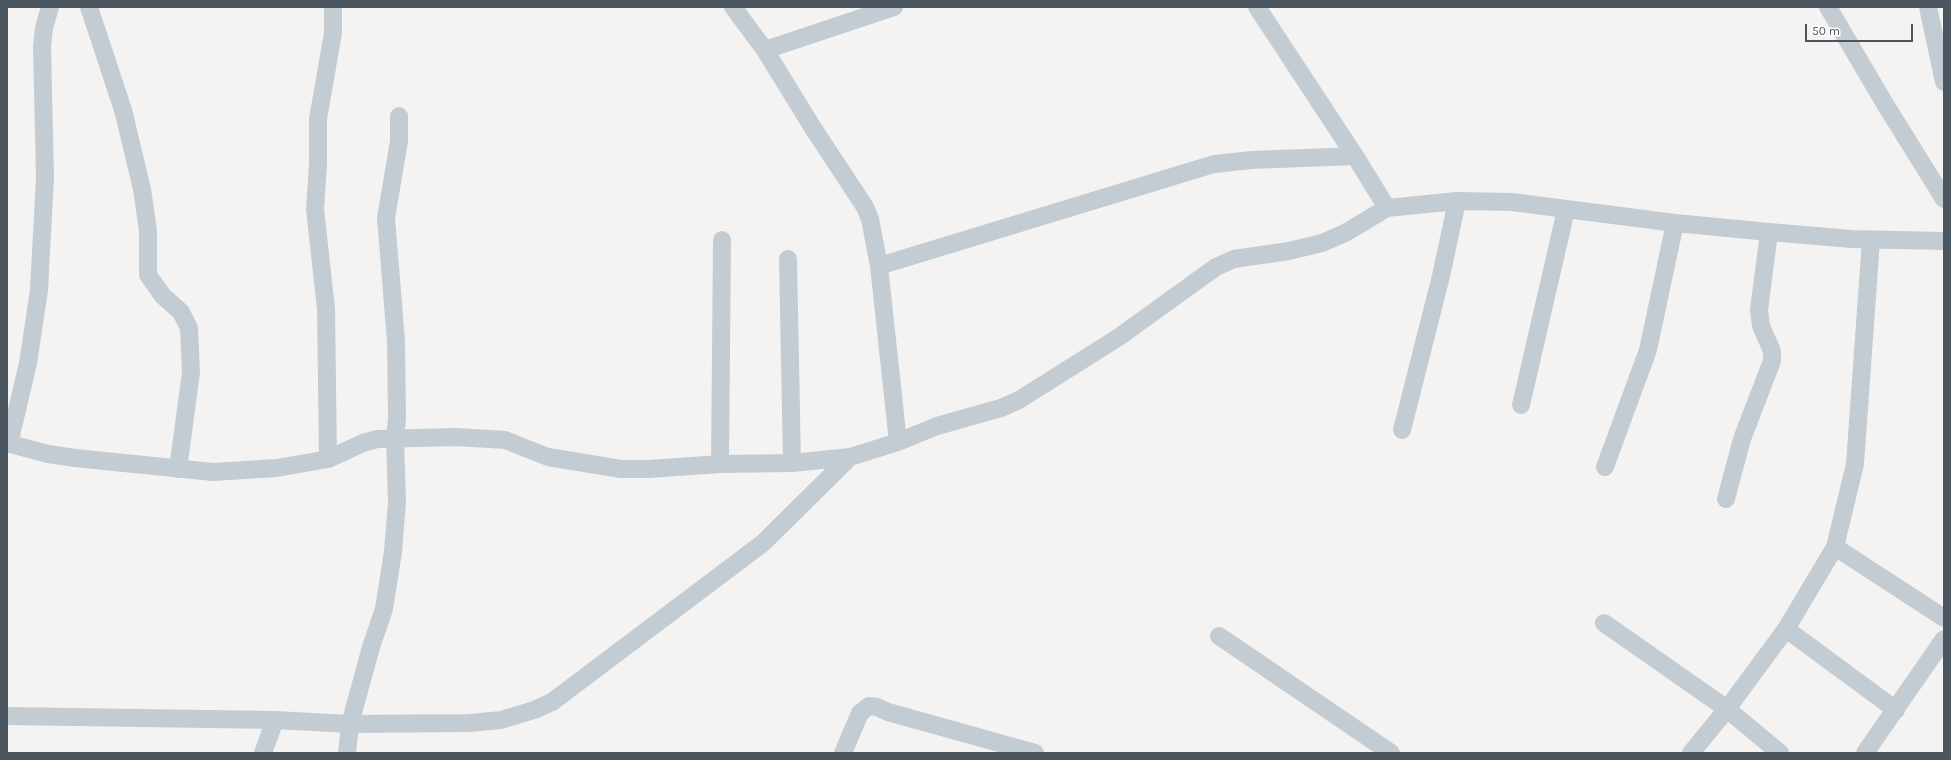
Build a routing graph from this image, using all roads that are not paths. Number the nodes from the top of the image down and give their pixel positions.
1 (50, 7) edge
2 (89, 7) edge
3 (333, 7) edge
4 (733, 7) edge
5 (894, 7) edge
6 (1257, 7) edge
7 (1828, 7) edge
8 (1928, 7) edge
9 (765, 50) junction
10 (1944, 82) edge
11 (399, 116) dead end
12 (1355, 156) junction
13 (1944, 199) edge
14 (1457, 201) junction
15 (1387, 208) junction
16 (1566, 210) junction
17 (1676, 223) junction
18 (1769, 232) junction
19 (722, 240) dead end
20 (1871, 240) junction
21 (1944, 241) edge
22 (788, 259) dead end
23 (880, 266) junction
24 (1521, 405) dead end
25 (1402, 430) dead end
26 (395, 438) junction
27 (898, 442) junction
28 (8, 444) edge
29 (850, 457) junction
30 (328, 459) junction
31 (792, 463) junction
32 (720, 464) junction
33 (1605, 467) dead end
34 (178, 469) junction
35 (1726, 499) dead end
36 (1835, 547) junction
37 (1944, 618) edge
38 (1604, 623) dead end
39 (1786, 629) junction
40 (1219, 636) dead end
41 (1944, 639) edge
42 (1727, 709) junction
43 (1896, 710) junction
44 (7, 716) edge
45 (275, 720) junction
46 (350, 724) junction
47 (263, 753) edge
48 (347, 753) edge
49 (844, 753) edge
50 (1035, 753) edge
51 (1391, 753) edge
52 (1691, 753) edge
53 (1780, 753) edge
54 (1865, 753) edge

1 - 28 street
2 - 34 street
3 - 30 street
4 - 9 street
5 - 9 street
6 - 12 street
7 - 13 street
8 - 10 street
9 - 23 street
11 - 26 street
12 - 15 street
12 - 23 street
14 - 15 street
14 - 16 street
14 - 25 street
15 - 27 street
16 - 17 street
16 - 24 street
17 - 18 street
17 - 33 street
18 - 20 street
18 - 35 street
19 - 32 street
20 - 21 street
20 - 36 street
22 - 31 street
23 - 27 street
26 - 30 street
26 - 32 street
26 - 46 street
27 - 29 street
28 - 34 street
29 - 31 street
29 - 46 street
30 - 34 street
31 - 32 street
36 - 37 street
36 - 39 street
38 - 42 street
39 - 42 street
39 - 43 street
40 - 51 street
41 - 43 street
42 - 52 street
42 - 53 street
43 - 54 street
44 - 45 street
45 - 46 street
45 - 47 street
46 - 48 street
49 - 50 street

